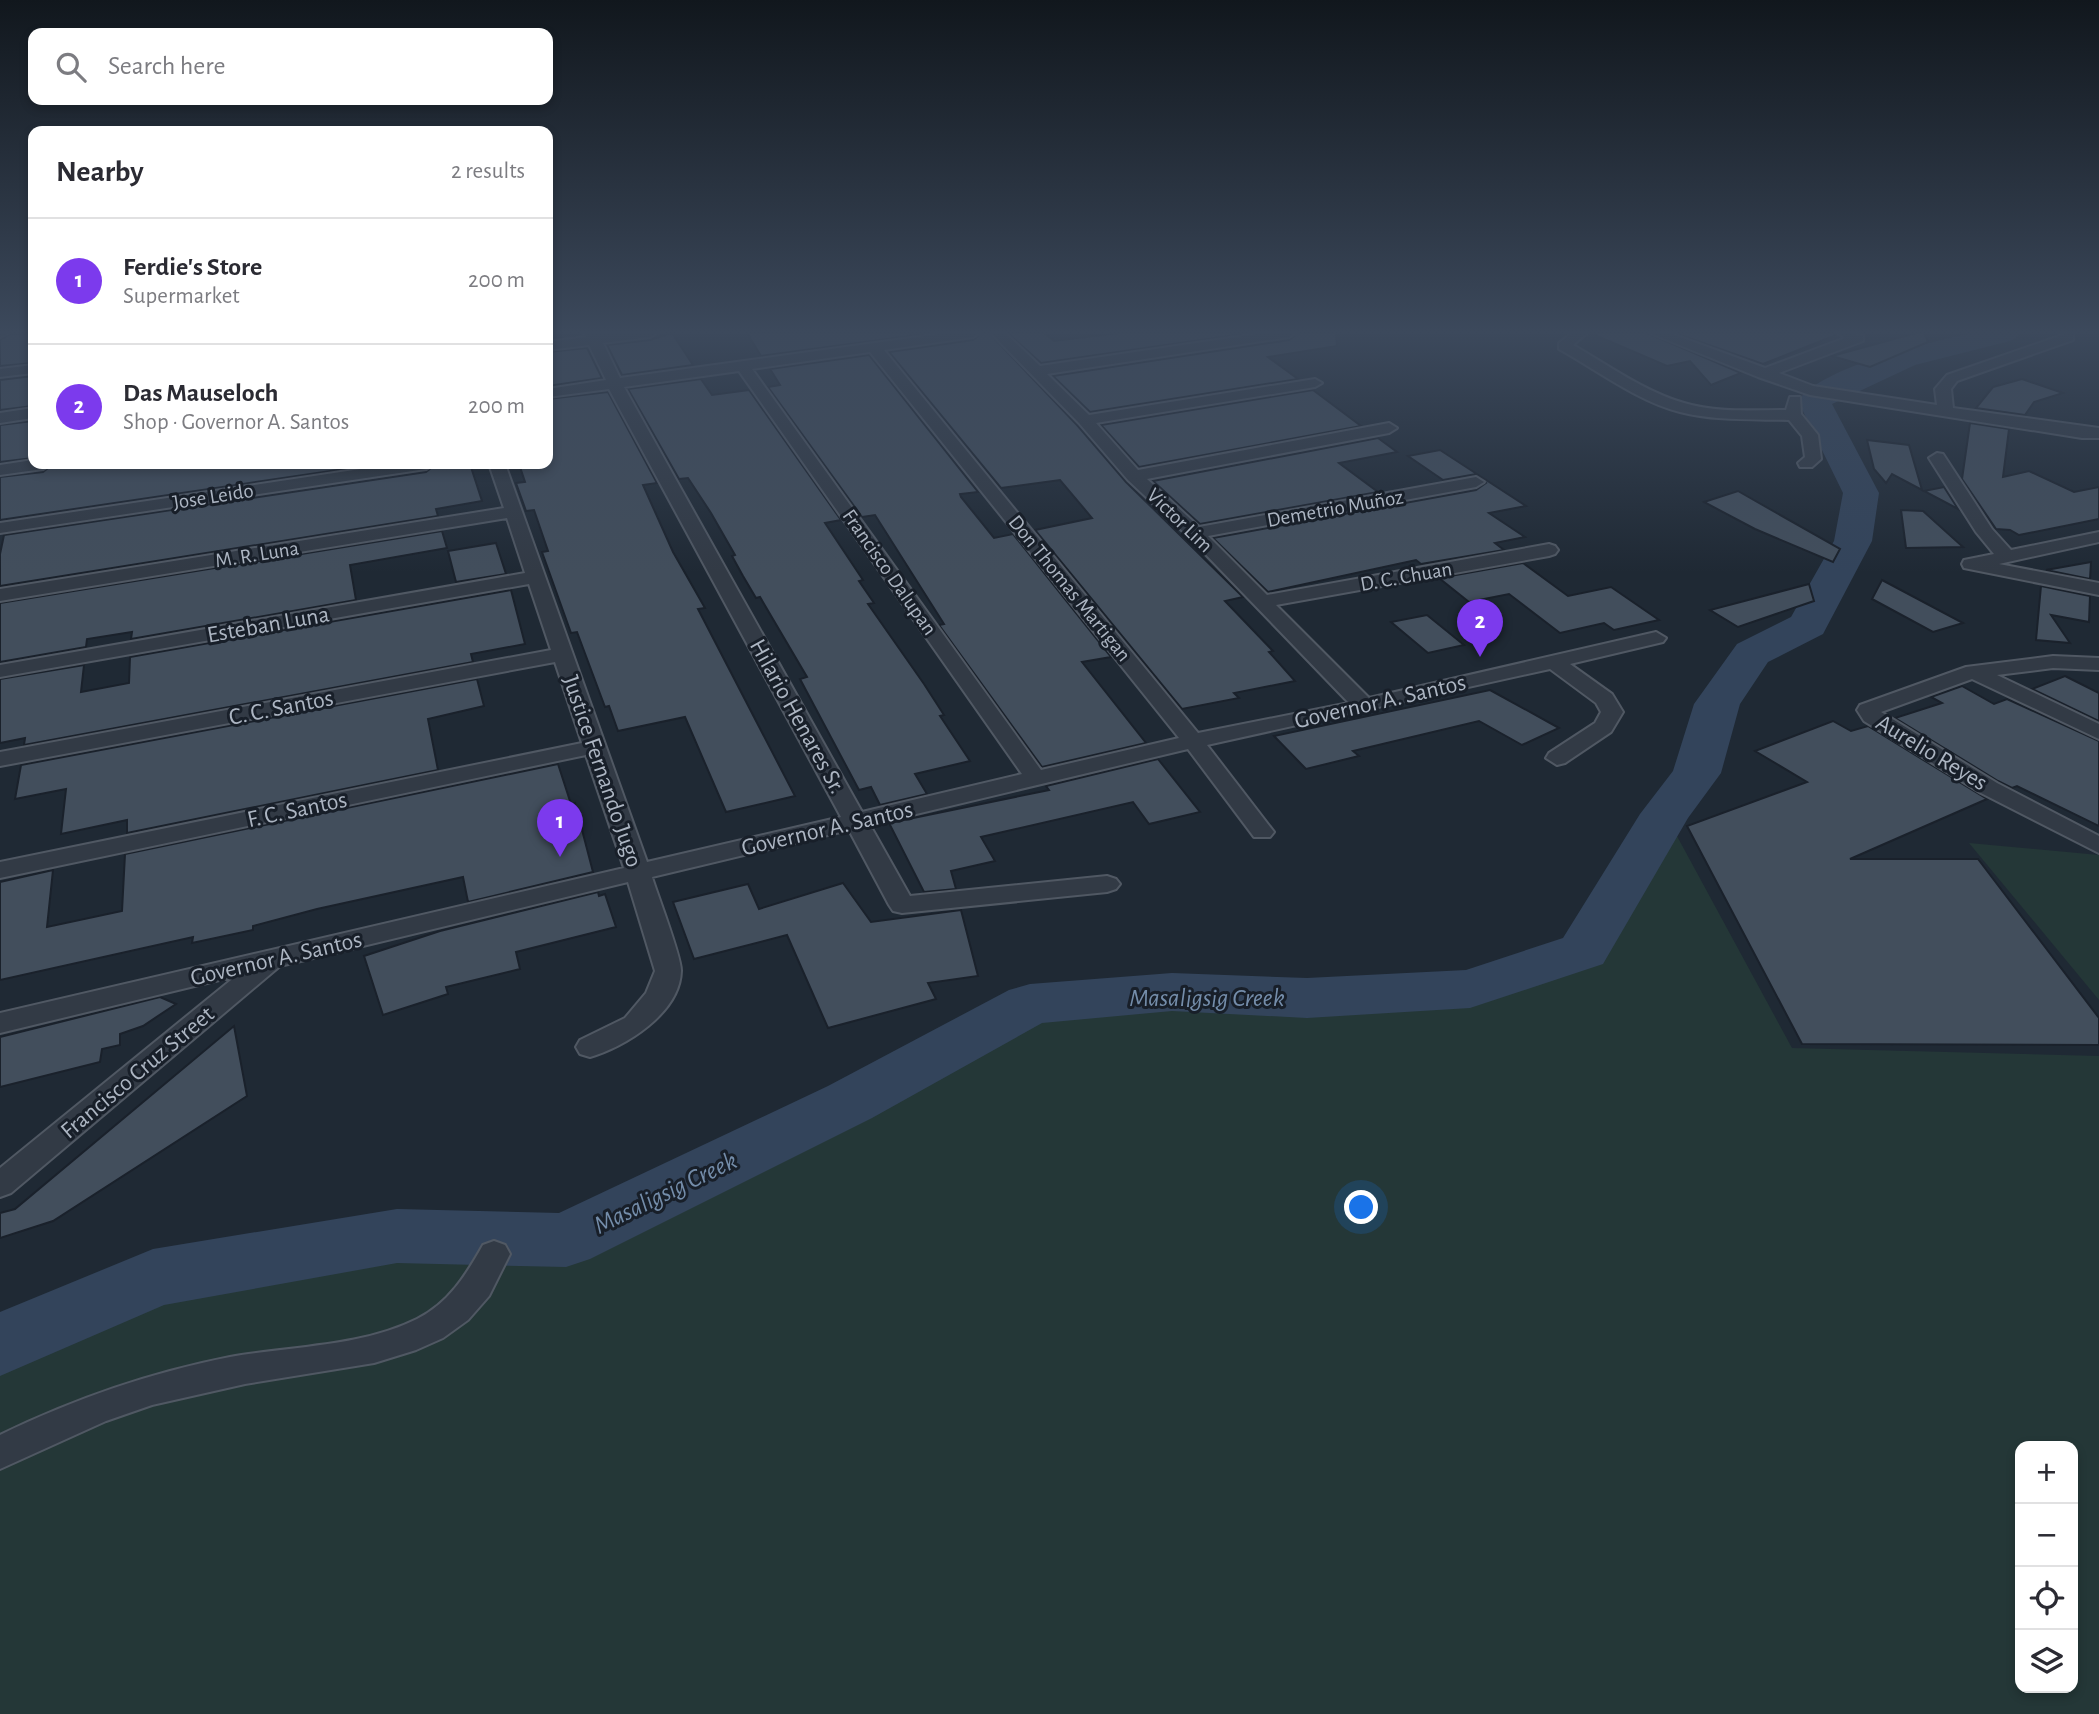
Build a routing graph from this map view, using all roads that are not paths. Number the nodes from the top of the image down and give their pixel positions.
1 (631, 413) edge
2 (776, 413) edge
3 (928, 413) edge
4 (1078, 413) edge
5 (1129, 413) edge
6 (1735, 413) edge
7 (1963, 413) edge
8 (28, 414) edge
9 (1793, 415) joint
10 (0, 418) edge
11 (1085, 420) junction
12 (1389, 428) dead end
13 (2099, 433) edge
14 (1937, 458) dead end
15 (1806, 463) dead end
16 (28, 466) edge
17 (393, 469) edge
18 (499, 469) edge
19 (0, 470) edge
20 (1134, 477) junction
21 (1476, 482) dead end
22 (513, 512) junction
23 (0, 528) edge
24 (1195, 533) junction
25 (2099, 537) edge
26 (1549, 550) dead end
27 (2007, 557) junction
28 (536, 577) junction
29 (2099, 589) edge
30 (0, 595) edge
31 (1262, 602) junction
32 (1656, 638) dead end
33 (563, 654) junction
34 (1552, 661) junction
35 (2099, 664) edge
36 (0, 671) edge
37 (1973, 671) junction
38 (1364, 706) junction
39 (2099, 732) edge
40 (1193, 741) junction
41 (594, 747) junction
42 (1557, 758) dead end
43 (0, 759) edge
44 (1037, 780) junction
45 (856, 821) junction
46 (1262, 832) dead end
47 (2099, 846) edge
48 (0, 870) edge
49 (638, 873) junction
50 (1107, 884) dead end
51 (274, 959) junction
52 (0, 1023) edge
53 (590, 1046) dead end
54 (0, 1185) edge
55 (494, 1254) dead end
56 (0, 1453) edge

1 - 45 street, Hilario Henares Sr.
2 - 44 street, Francisco Dalupan
3 - 40 street, Don Thomas Martigan
4 - 11 street, Victor Lim
5 - 11 street
6 - 9 street
7 - 13 street
8 - 10 street
9 - 15 street
11 - 20 street, Victor Lim
12 - 20 street
14 - 27 street
16 - 19 street
17 - 23 street, Jose Leido
18 - 22 street, Justice Fernando Jugo
20 - 24 street, Victor Lim
21 - 24 street, Demetrio Muñoz
22 - 28 street, Justice Fernando Jugo
22 - 30 street, M. R. Luna
24 - 31 street, Victor Lim
25 - 27 street
26 - 31 street, D. C. Chuan
27 - 29 street
28 - 33 street, Justice Fernando Jugo
28 - 36 street, Esteban Luna
31 - 38 street, Victor Lim
32 - 34 street, Governor A. Santos
33 - 41 street, Justice Fernando Jugo
33 - 43 street, C. C. Santos
34 - 38 street, Governor A. Santos
34 - 42 street
35 - 37 street, Aurelio Reyes
37 - 39 street
37 - 47 street, Aurelio Reyes
38 - 40 street, Governor A. Santos
40 - 44 street, Governor A. Santos
40 - 46 street, Don Thomas Martigan
41 - 48 street, F. C. Santos
41 - 49 street, Justice Fernando Jugo
44 - 45 street, Governor A. Santos
45 - 49 street, Governor A. Santos
45 - 50 street, Hilario Henares Sr.
49 - 51 street, Governor A. Santos
49 - 53 street, Justice Fernando Jugo
51 - 52 street, Governor A. Santos
51 - 54 street, Francisco Cruz Street
55 - 56 street

